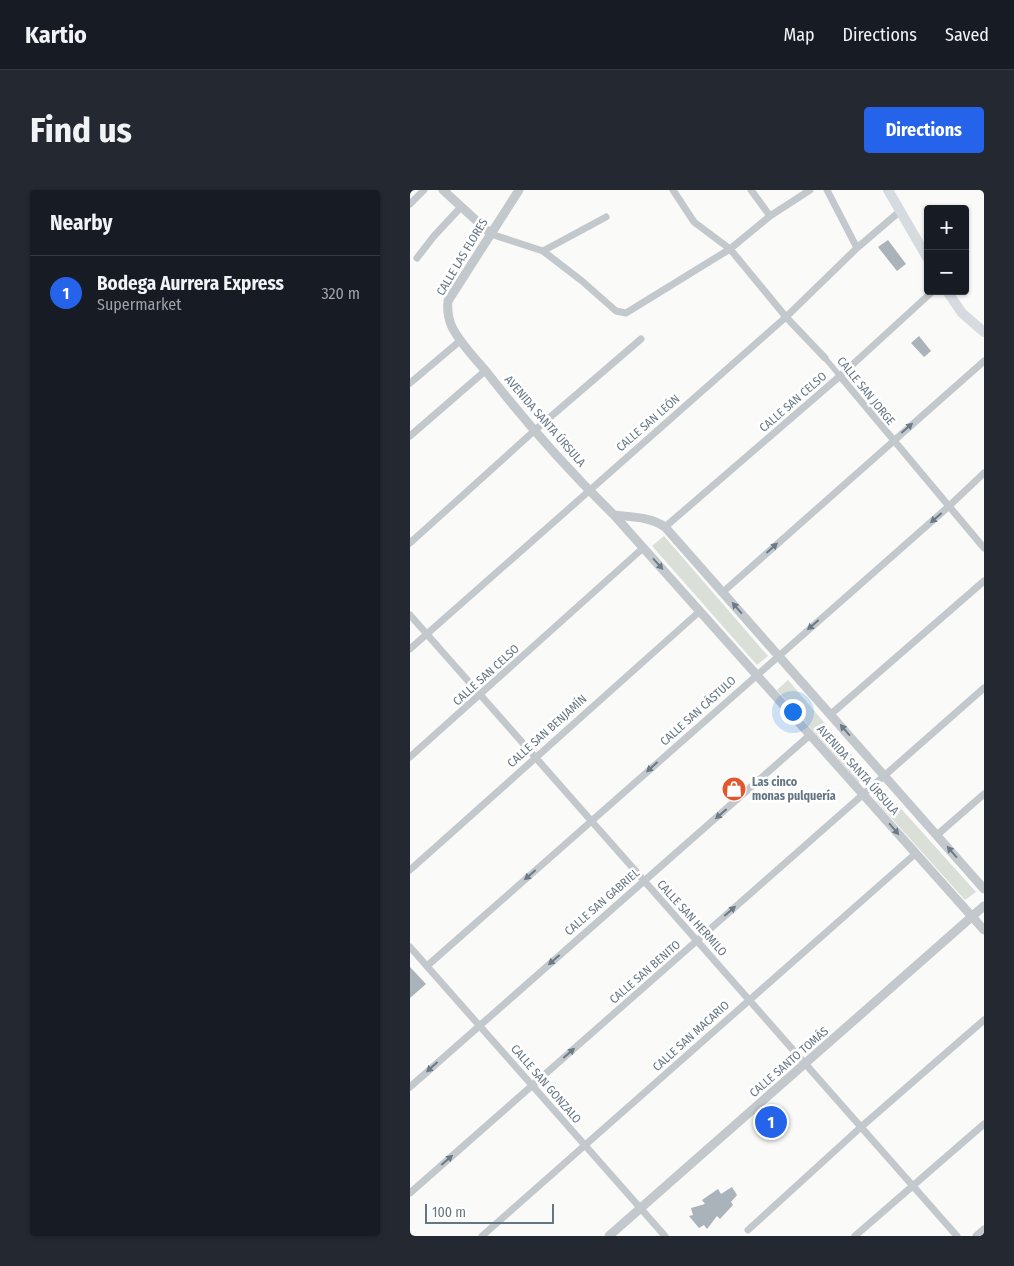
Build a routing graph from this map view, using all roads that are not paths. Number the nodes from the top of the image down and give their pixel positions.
1 (424, 190) edge
2 (443, 190) edge
3 (520, 190) edge
4 (673, 190) edge
5 (752, 190) edge
6 (810, 190) edge
7 (827, 190) edge
8 (888, 190) edge
9 (410, 204) edge
10 (461, 207) junction
11 (899, 212) junction
12 (770, 216) junction
13 (606, 217) dead end
14 (491, 234) junction
15 (857, 248) junction
16 (730, 249) junction
17 (543, 251) junction
18 (924, 253) edge
19 (417, 258) dead end
20 (929, 295) edge
21 (950, 295) edge
22 (786, 317) junction
23 (984, 332) edge
24 (641, 339) dead end
25 (461, 340) junction
26 (825, 358) joint
27 (984, 361) edge
28 (485, 370) junction
29 (840, 376) junction
30 (410, 383) edge
31 (534, 432) junction
32 (410, 436) edge
33 (892, 441) junction
34 (984, 473) edge
35 (589, 490) junction
36 (948, 507) junction
37 (614, 515) junction
38 (665, 527) junction
39 (410, 543) edge
40 (643, 548) junction
41 (984, 548) edge
42 (984, 581) edge
43 (723, 592) junction
44 (700, 611) junction
45 (410, 616) edge
46 (427, 634) junction
47 (410, 649) edge
48 (779, 655) junction
49 (757, 675) junction
50 (984, 688) edge
51 (481, 694) junction
52 (831, 714) junction
53 (810, 735) junction
54 (410, 757) edge
55 (535, 757) junction
56 (884, 775) junction
57 (863, 794) junction
58 (984, 794) edge
59 (591, 822) junction
60 (937, 835) junction
61 (915, 854) junction
62 (410, 870) edge
63 (643, 882) junction
64 (984, 889) edge
65 (984, 906) edge
66 (972, 917) junction
67 (984, 930) edge
68 (697, 941) junction
69 (410, 947) edge
70 (426, 966) junction
71 (749, 999) junction
72 (984, 1020) edge
73 (480, 1025) junction
74 (806, 1064) junction
75 (532, 1086) junction
76 (410, 1087) edge
77 (984, 1124) edge
78 (861, 1127) junction
79 (585, 1146) junction
80 (912, 1186) junction
81 (410, 1193) edge
82 (640, 1208) junction
83 (984, 1229) edge
84 (748, 1230) dead end
85 (482, 1236) edge
86 (609, 1236) edge
87 (665, 1236) edge
88 (855, 1236) edge
89 (957, 1236) edge
90 (976, 1236) edge

1 - 9 street
2 - 10 street
3 - 14 street, CALLE LAS FLORES
4 - 16 street, CALLE SAN JORGE
5 - 12 street
6 - 12 street
7 - 15 street
8 - 11 main road
10 - 14 street
10 - 19 street
11 - 15 street, CALLE SAN LEÓN
11 - 18 main road
12 - 16 street
13 - 17 street
14 - 17 street
14 - 25 street, CALLE LAS FLORES
15 - 22 street, CALLE SAN LEÓN
16 - 17 street
16 - 22 street, CALLE SAN JORGE
20 - 29 street, CALLE SAN CELSO
21 - 23 main road
22 - 26 street, CALLE SAN JORGE
22 - 35 street, CALLE SAN LEÓN
24 - 31 street
25 - 28 street, AVENIDA SANTA ÚRSULA
25 - 30 street
26 - 29 street, CALLE SAN JORGE
33 -> 27 street
28 - 31 street, AVENIDA SANTA ÚRSULA
28 - 32 street
29 - 33 street, CALLE SAN JORGE
29 - 38 street, CALLE SAN CELSO
31 - 35 street, AVENIDA SANTA ÚRSULA
31 - 39 street
33 - 36 street, CALLE SAN JORGE
43 -> 33 street
34 - 36 street, CALLE SAN CÁSTULO
35 - 37 street, AVENIDA SANTA ÚRSULA
35 - 46 street, CALLE SAN LEÓN
36 - 41 street, CALLE SAN JORGE
36 -> 48 street, CALLE SAN CÁSTULO
37 - 38 street, AVENIDA SANTA ÚRSULA
37 - 40 street, AVENIDA SANTA ÚRSULA
38 - 43 street, AVENIDA SANTA ÚRSULA
40 -> 44 street, AVENIDA SANTA ÚRSULA
40 - 51 street, CALLE SAN CELSO
42 - 52 street
48 -> 43 street, AVENIDA SANTA ÚRSULA
44 - 49 street, AVENIDA SANTA ÚRSULA
44 - 55 street, CALLE SAN BENJAMÍN
45 - 46 street, CALLE SAN HERMILO
46 - 47 street, CALLE SAN LEÓN
46 - 51 street, CALLE SAN HERMILO
48 - 49 street, CALLE SAN CÁSTULO
48 - 52 street, AVENIDA SANTA ÚRSULA
49 - 53 street, AVENIDA SANTA ÚRSULA
49 -> 59 street, CALLE SAN CÁSTULO
50 - 56 street, CALLE SAN BENITO
51 - 54 street, CALLE SAN CELSO
51 - 55 street, CALLE SAN HERMILO
56 -> 52 street, AVENIDA SANTA ÚRSULA
53 - 57 street, AVENIDA SANTA ÚRSULA
53 -> 63 street, CALLE SAN GABRIEL
55 - 59 street, CALLE SAN HERMILO
55 - 62 street, CALLE SAN BENJAMÍN
56 - 57 street, CALLE SAN BENITO
56 - 60 street, AVENIDA SANTA ÚRSULA
57 -> 61 street, AVENIDA SANTA ÚRSULA
68 -> 57 street, CALLE SAN BENITO
58 - 60 street
59 - 63 street, CALLE SAN HERMILO
59 -> 70 street, CALLE SAN CÁSTULO
64 -> 60 street, AVENIDA SANTA ÚRSULA
61 - 66 street, AVENIDA SANTA ÚRSULA
61 - 71 street, CALLE SAN MACARIO
63 - 68 street, CALLE SAN HERMILO
63 -> 73 street, CALLE SAN GABRIEL
65 - 66 street, CALLE SANTO TOMÁS
66 - 67 street, AVENIDA SANTA ÚRSULA
66 - 74 street, CALLE SANTO TOMÁS
68 - 71 street, CALLE SAN HERMILO
75 -> 68 street, CALLE SAN BENITO
69 - 70 street, CALLE SAN GONZALO
70 - 73 street, CALLE SAN GONZALO
71 - 74 street, CALLE SAN HERMILO
71 - 79 street, CALLE SAN MACARIO
72 - 78 street
73 - 75 street, CALLE SAN GONZALO
73 -> 76 street, CALLE SAN GABRIEL
74 - 78 street, CALLE SAN HERMILO
74 - 82 street, CALLE SANTO TOMÁS
75 - 79 street, CALLE SAN GONZALO
81 -> 75 street, CALLE SAN BENITO
77 - 80 street
78 - 80 street, CALLE SAN HERMILO
78 - 84 street
79 - 82 street, CALLE SAN GONZALO
79 - 85 street, CALLE SAN MACARIO
80 - 88 street
80 - 89 street, CALLE SAN HERMILO
82 - 86 street, CALLE SANTO TOMÁS
82 - 87 street, CALLE SAN GONZALO
83 - 90 street

